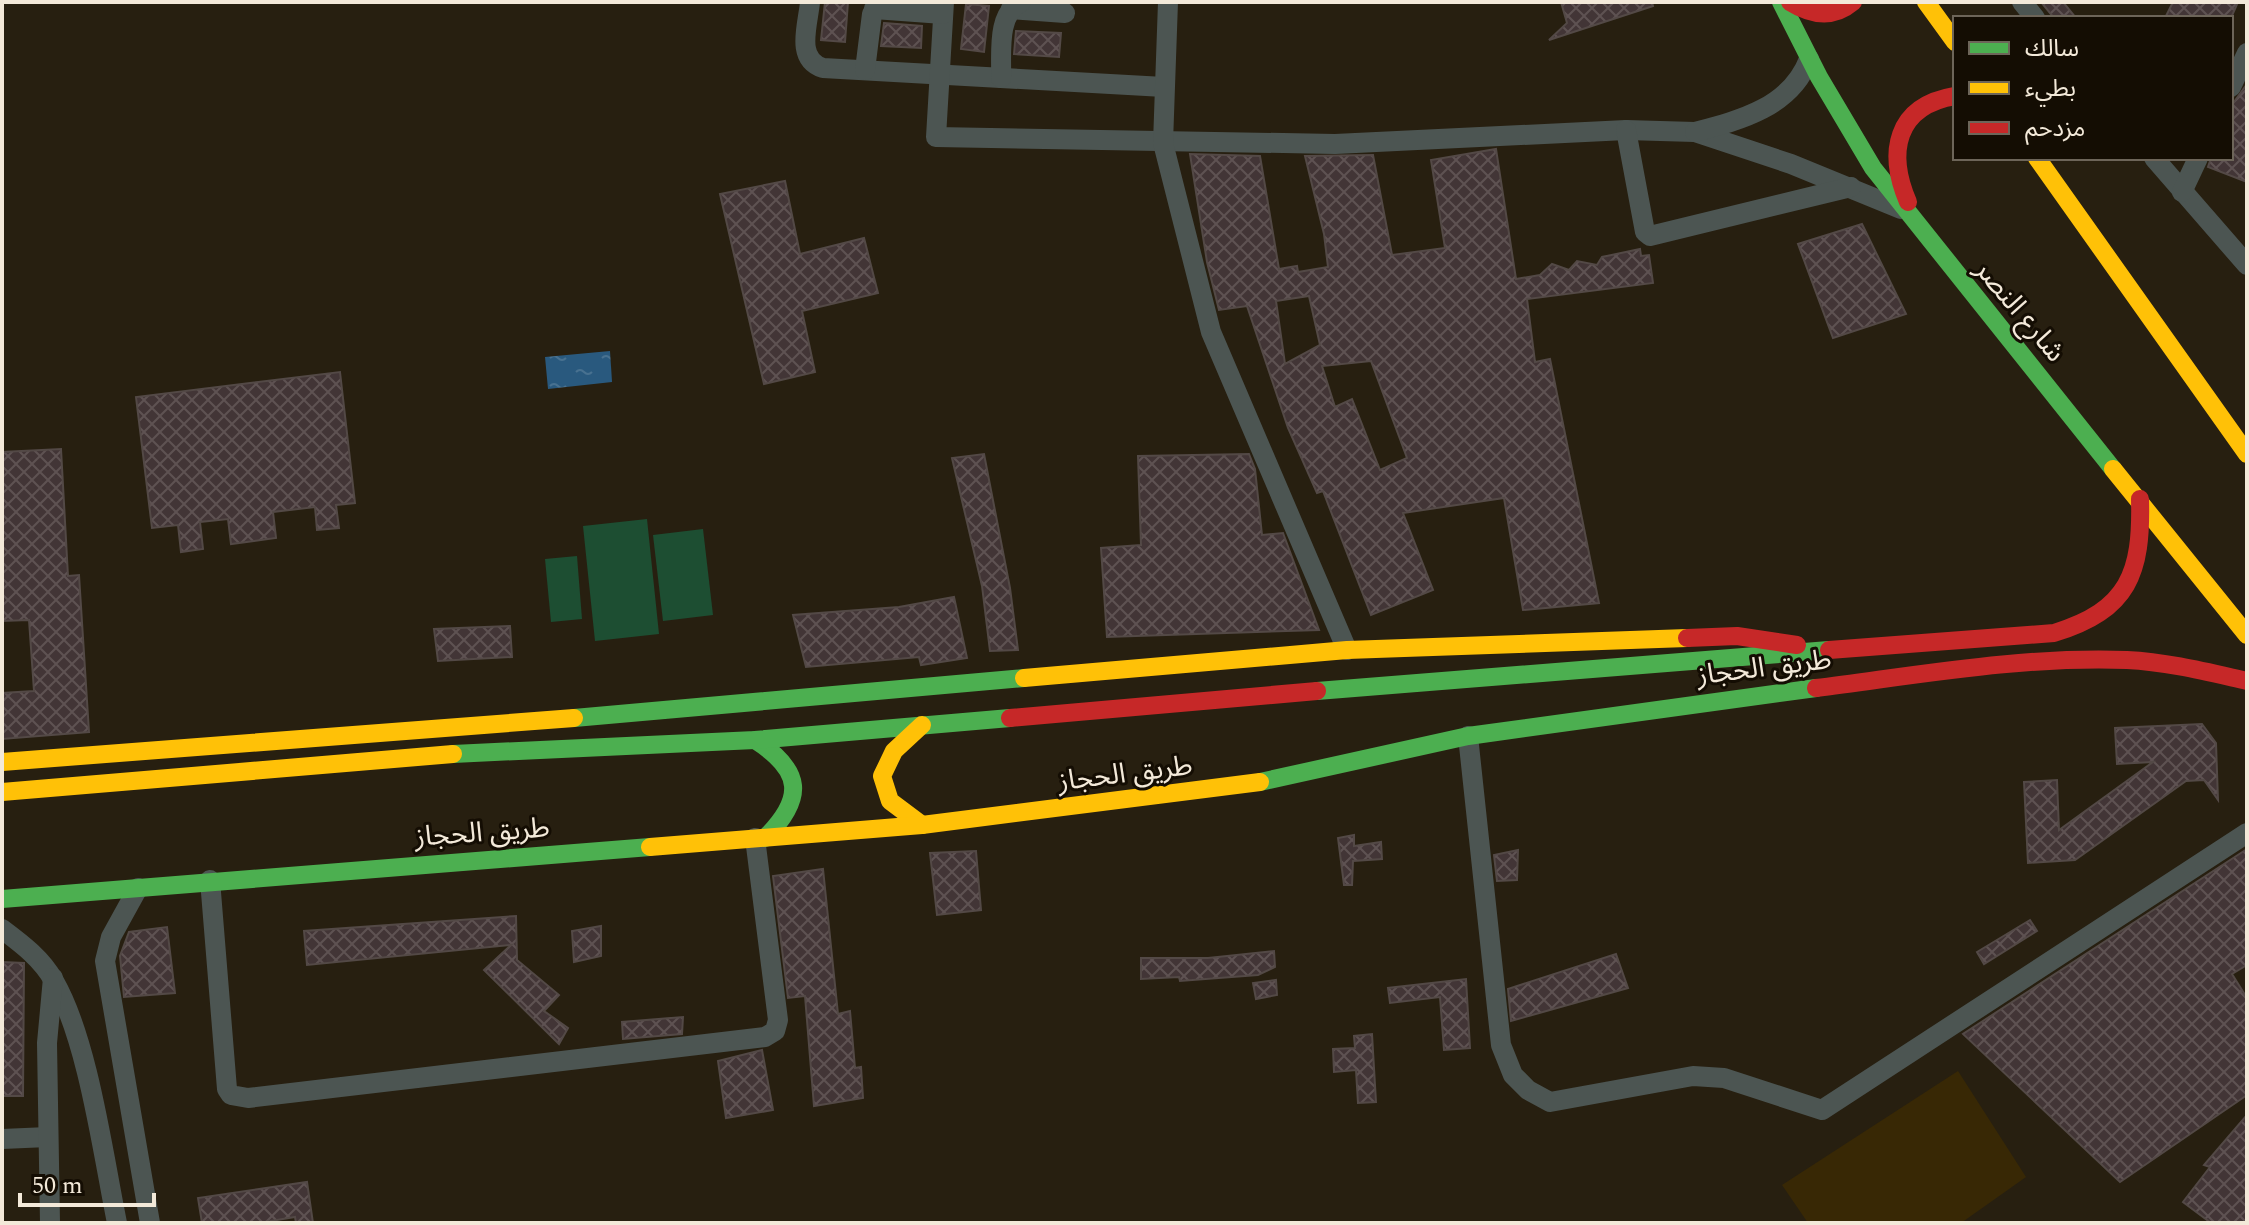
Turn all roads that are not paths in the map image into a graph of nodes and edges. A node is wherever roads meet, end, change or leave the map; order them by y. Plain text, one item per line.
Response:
1 (810, 2) edge
2 (1168, 2) edge
3 (1781, 2) edge
4 (1790, 2) edge
5 (1853, 2) edge
6 (1926, 2) edge
7 (878, 6) edge
8 (1016, 6) edge
9 (944, 8) edge
10 (1065, 13) dead end
11 (1953, 39) edge
12 (2247, 53) edge
13 (1809, 59) junction
14 (865, 70) junction
15 (940, 75) junction
16 (1001, 78) junction
17 (2233, 83) edge
18 (1164, 87) junction
19 (1953, 96) edge
20 (1626, 130) junction
21 (1695, 132) junction
22 (1163, 143) junction
23 (2038, 160) edge
24 (2156, 160) edge
25 (2197, 160) edge
26 (1851, 187) junction
27 (2182, 192) junction
28 (1913, 219) junction
29 (2247, 265) edge
30 (2247, 454) edge
31 (2140, 499) junction
32 (2247, 635) edge
33 (1347, 650) junction
34 (1821, 652) junction
35 (2247, 681) edge
36 (922, 725) junction
37 (1468, 736) junction
38 (755, 740) junction
39 (2, 762) edge
40 (2, 792) edge
41 (922, 825) junction
42 (2247, 833) edge
43 (760, 838) junction
44 (210, 880) junction
45 (138, 888) junction
46 (2, 899) edge
47 (2, 929) edge
48 (53, 978) junction
49 (48, 1137) junction
50 (2, 1139) edge
51 (50, 1223) edge
52 (117, 1223) edge
53 (150, 1223) edge

1 - 14 street
2 - 18 street
3 - 13 main road, شارع النصر
4 - 5 main road
6 - 11 main road
7 - 9 street
7 - 14 street
8 - 10 street
8 - 16 street
9 - 15 street
12 - 17 street
13 - 21 street
13 - 28 main road, شارع النصر
14 - 15 street
15 - 16 street
15 - 22 street
16 - 18 street
18 - 22 street
19 - 28 main road
20 - 21 street
20 - 22 street
20 - 26 street
21 - 26 street
22 - 33 street
23 - 30 main road
24 - 27 street
25 - 27 street
26 - 28 street
27 - 29 street
28 - 31 main road, شارع النصر
31 - 32 main road, شارع النصر
31 - 34 main road
33 - 34 main road
33 - 39 main road
34 - 36 main road
35 - 37 main road, طريق الحجاز
36 - 38 main road
36 - 41 main road
37 - 41 main road, طريق الحجاز
37 - 42 street
38 - 40 main road
38 - 43 main road
41 - 43 main road, طريق الحجاز
43 - 44 main road, طريق الحجاز
43 - 44 street
44 - 45 main road, طريق الحجاز
45 - 46 main road, طريق الحجاز
45 - 53 street
47 - 48 street
48 - 49 street
48 - 52 street
49 - 50 street
49 - 51 street

